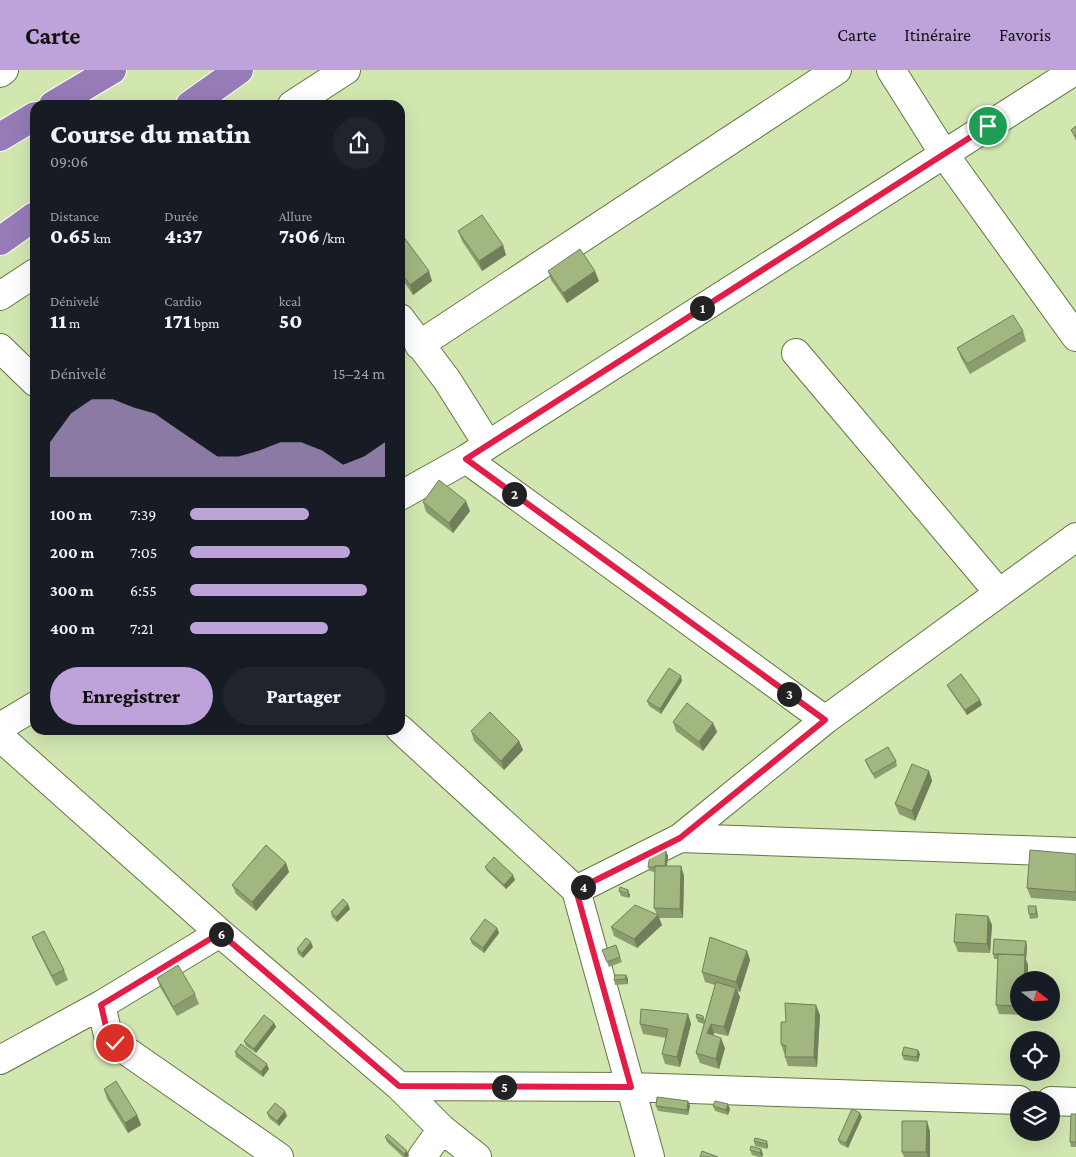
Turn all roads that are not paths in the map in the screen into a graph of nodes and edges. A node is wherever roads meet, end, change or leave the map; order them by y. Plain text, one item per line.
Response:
1 (4, 70) edge
2 (112, 70) edge
3 (239, 70) edge
4 (346, 70) edge
5 (837, 70) edge
6 (891, 70) edge
7 (1076, 70) edge
8 (0, 73) edge
9 (61, 100) edge
10 (197, 100) edge
11 (300, 100) edge
12 (30, 119) edge
13 (0, 137) edge
14 (944, 154) junction
15 (30, 219) edge
16 (0, 240) edge
17 (30, 276) edge
18 (0, 296) edge
19 (405, 325) edge
20 (1076, 337) edge
21 (419, 344) junction
22 (0, 348) edge
23 (796, 353) dead end
24 (30, 377) edge
25 (477, 452) junction
26 (405, 493) edge
27 (1076, 537) edge
28 (999, 593) junction
29 (30, 709) edge
30 (825, 720) junction
31 (0, 727) edge
32 (405, 734) edge
33 (0, 738) edge
34 (680, 838) junction
35 (1076, 852) edge
36 (576, 890) junction
37 (220, 933) junction
38 (101, 1005) junction
39 (0, 1060) edge
40 (399, 1086) junction
41 (631, 1087) junction
42 (1010, 1100) edge
43 (1060, 1102) edge
44 (1076, 1102) edge
45 (442, 1129) junction
46 (279, 1157) edge
47 (422, 1157) edge
48 (476, 1157) edge
49 (650, 1157) edge

1 - 8 street
2 - 9 highway
3 - 10 highway
4 - 11 street
5 - 21 street
6 - 14 street
7 - 14 street
12 - 13 highway
14 - 20 street
14 - 25 street
15 - 16 highway
17 - 18 street
19 - 21 street
21 - 25 street
22 - 24 street
23 - 28 street
25 - 26 street
25 - 30 street
27 - 28 street
28 - 30 street
29 - 31 street
30 - 34 street
32 - 36 street
33 - 37 street
34 - 35 street
34 - 36 street
36 - 41 street
37 - 38 street
37 - 40 street
38 - 39 street
38 - 46 street
40 - 41 street
40 - 45 street
41 - 42 street
41 - 49 street
43 - 44 street
45 - 47 street
45 - 48 street

